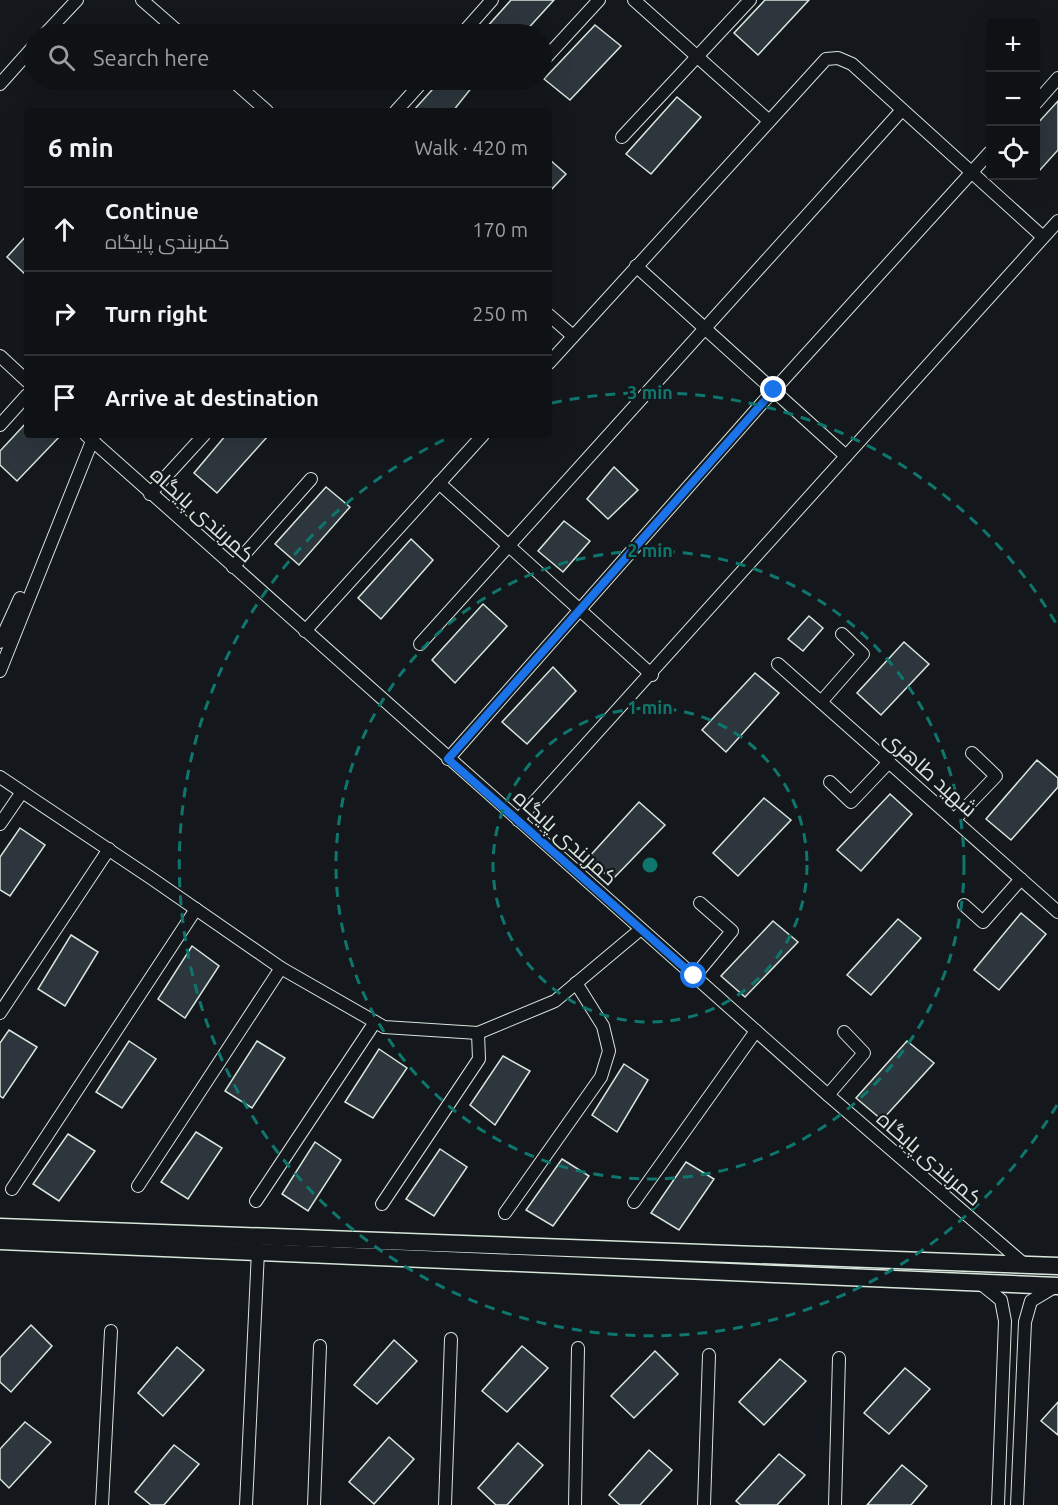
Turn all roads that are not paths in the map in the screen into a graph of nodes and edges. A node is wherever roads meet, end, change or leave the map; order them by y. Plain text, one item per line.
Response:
1 (77, 0) edge
2 (142, 0) edge
3 (492, 0) edge
4 (599, 0) edge
5 (634, 0) edge
6 (750, 0) edge
7 (54, 24) edge
8 (170, 24) edge
9 (471, 24) edge
10 (552, 51) edge
11 (697, 56) junction
12 (24, 57) edge
13 (1058, 78) edge
14 (0, 84) edge
15 (243, 90) edge
16 (415, 90) edge
17 (1040, 98) edge
18 (264, 108) edge
19 (399, 108) edge
20 (903, 110) junction
21 (768, 120) junction
22 (622, 137) dead end
23 (986, 156) edge
24 (971, 173) junction
25 (1058, 221) edge
26 (1043, 237) junction
27 (636, 266) junction
28 (552, 318) edge
29 (705, 329) junction
30 (573, 336) junction
31 (0, 356) edge
32 (552, 360) edge
33 (24, 378) edge
34 (774, 390) junction
35 (24, 398) edge
36 (0, 425) edge
37 (88, 438) edge
38 (88, 438) edge
39 (91, 438) edge
40 (201, 438) edge
41 (480, 438) edge
42 (846, 456) junction
43 (311, 479) dead end
44 (440, 483) junction
45 (150, 494) junction
46 (510, 546) junction
47 (233, 567) junction
48 (580, 609) junction
49 (305, 631) junction
50 (842, 634) dead end
51 (0, 642) edge
52 (420, 644) dead end
53 (778, 664) dead end
54 (0, 671) edge
55 (652, 675) junction
56 (821, 702) junction
57 (972, 753) dead end
58 (448, 759) junction
59 (889, 762) junction
60 (0, 777) edge
61 (830, 782) dead end
62 (22, 792) junction
63 (954, 819) junction
64 (518, 820) junction
65 (0, 824) edge
66 (109, 849) junction
67 (1021, 879) junction
68 (700, 903) dead end
69 (964, 905) dead end
70 (196, 909) junction
71 (1058, 912) edge
72 (641, 929) junction
73 (281, 968) junction
74 (694, 976) junction
75 (576, 983) junction
76 (0, 1013) edge
77 (375, 1022) junction
78 (756, 1031) junction
79 (844, 1032) dead end
80 (478, 1033) junction
81 (828, 1095) junction
82 (138, 1186) dead end
83 (12, 1189) dead end
84 (256, 1201) dead end
85 (634, 1202) dead end
86 (382, 1204) dead end
87 (505, 1213) dead end
88 (0, 1227) edge
89 (0, 1241) edge
90 (258, 1251) junction
91 (803, 1256) junction
92 (1024, 1264) junction
93 (1058, 1266) edge
94 (802, 1274) junction
95 (980, 1283) junction
96 (1057, 1286) edge
97 (111, 1331) dead end
98 (451, 1339) dead end
99 (320, 1346) dead end
100 (578, 1348) dead end
101 (709, 1355) dead end
102 (838, 1358) dead end
103 (102, 1505) edge
104 (246, 1505) edge
105 (314, 1505) edge
106 (445, 1505) edge
107 (575, 1505) edge
108 (704, 1505) edge
109 (835, 1505) edge
110 (998, 1505) edge
111 (1017, 1505) edge

1 - 7 street
2 - 8 street
3 - 9 street
4 - 10 street
5 - 11 street
6 - 11 street
11 - 21 street
11 - 22 street
12 - 14 street
13 - 17 street
15 - 18 street
16 - 19 street
20 - 21 street
20 - 24 street
20 - 29 street
21 - 27 street
23 - 24 street
24 - 26 street
24 - 34 street
25 - 26 street
26 - 42 street
27 - 29 street
27 - 30 street
28 - 30 street
29 - 34 street
29 - 46 street
30 - 32 street
31 - 33 street
34 - 42 street
34 - 48 street
35 - 36 street
37 - 51 street
38 - 54 street
39 - 45 street, کمربندی پایگاه
40 - 45 street
41 - 44 street
42 - 55 street
43 - 47 street
44 - 46 street
44 - 49 street
45 - 47 street, کمربندی پایگاه
46 - 48 street
46 - 52 street
47 - 49 street, کمربندی پایگاه
48 - 55 street
48 - 58 street
49 - 58 street, کمربندی پایگاه
50 - 56 street
53 - 56 street, شهید طاهری
55 - 64 street
56 - 59 street, شهید طاهری
57 - 63 street
58 - 64 street, کمربندی پایگاه
59 - 61 street
59 - 63 street, شهید طاهری
60 - 62 street
62 - 65 street
62 - 66 street
63 - 67 street, شهید طاهری
64 - 72 street, کمربندی پایگاه
66 - 70 street
66 - 76 street
67 - 69 street
67 - 71 street, شهید طاهری
68 - 74 street
70 - 73 street
70 - 83 street
72 - 74 street, کمربندی پایگاه
72 - 75 street
73 - 77 street
73 - 82 street
74 - 78 street, کمربندی پایگاه
75 - 80 street
75 - 87 street
77 - 80 street
77 - 84 street
78 - 81 street, کمربندی پایگاه
78 - 85 street
79 - 81 street
80 - 86 street
81 - 92 street, کمربندی پایگاه
88 - 91 street
89 - 90 street
90 - 94 street
90 - 104 street
91 - 92 street
91 - 94 street
92 - 93 street
94 - 95 street
95 - 96 street
95 - 110 street
96 - 111 street
97 - 103 street
98 - 106 street
99 - 105 street
100 - 107 street
101 - 108 street
102 - 109 street

